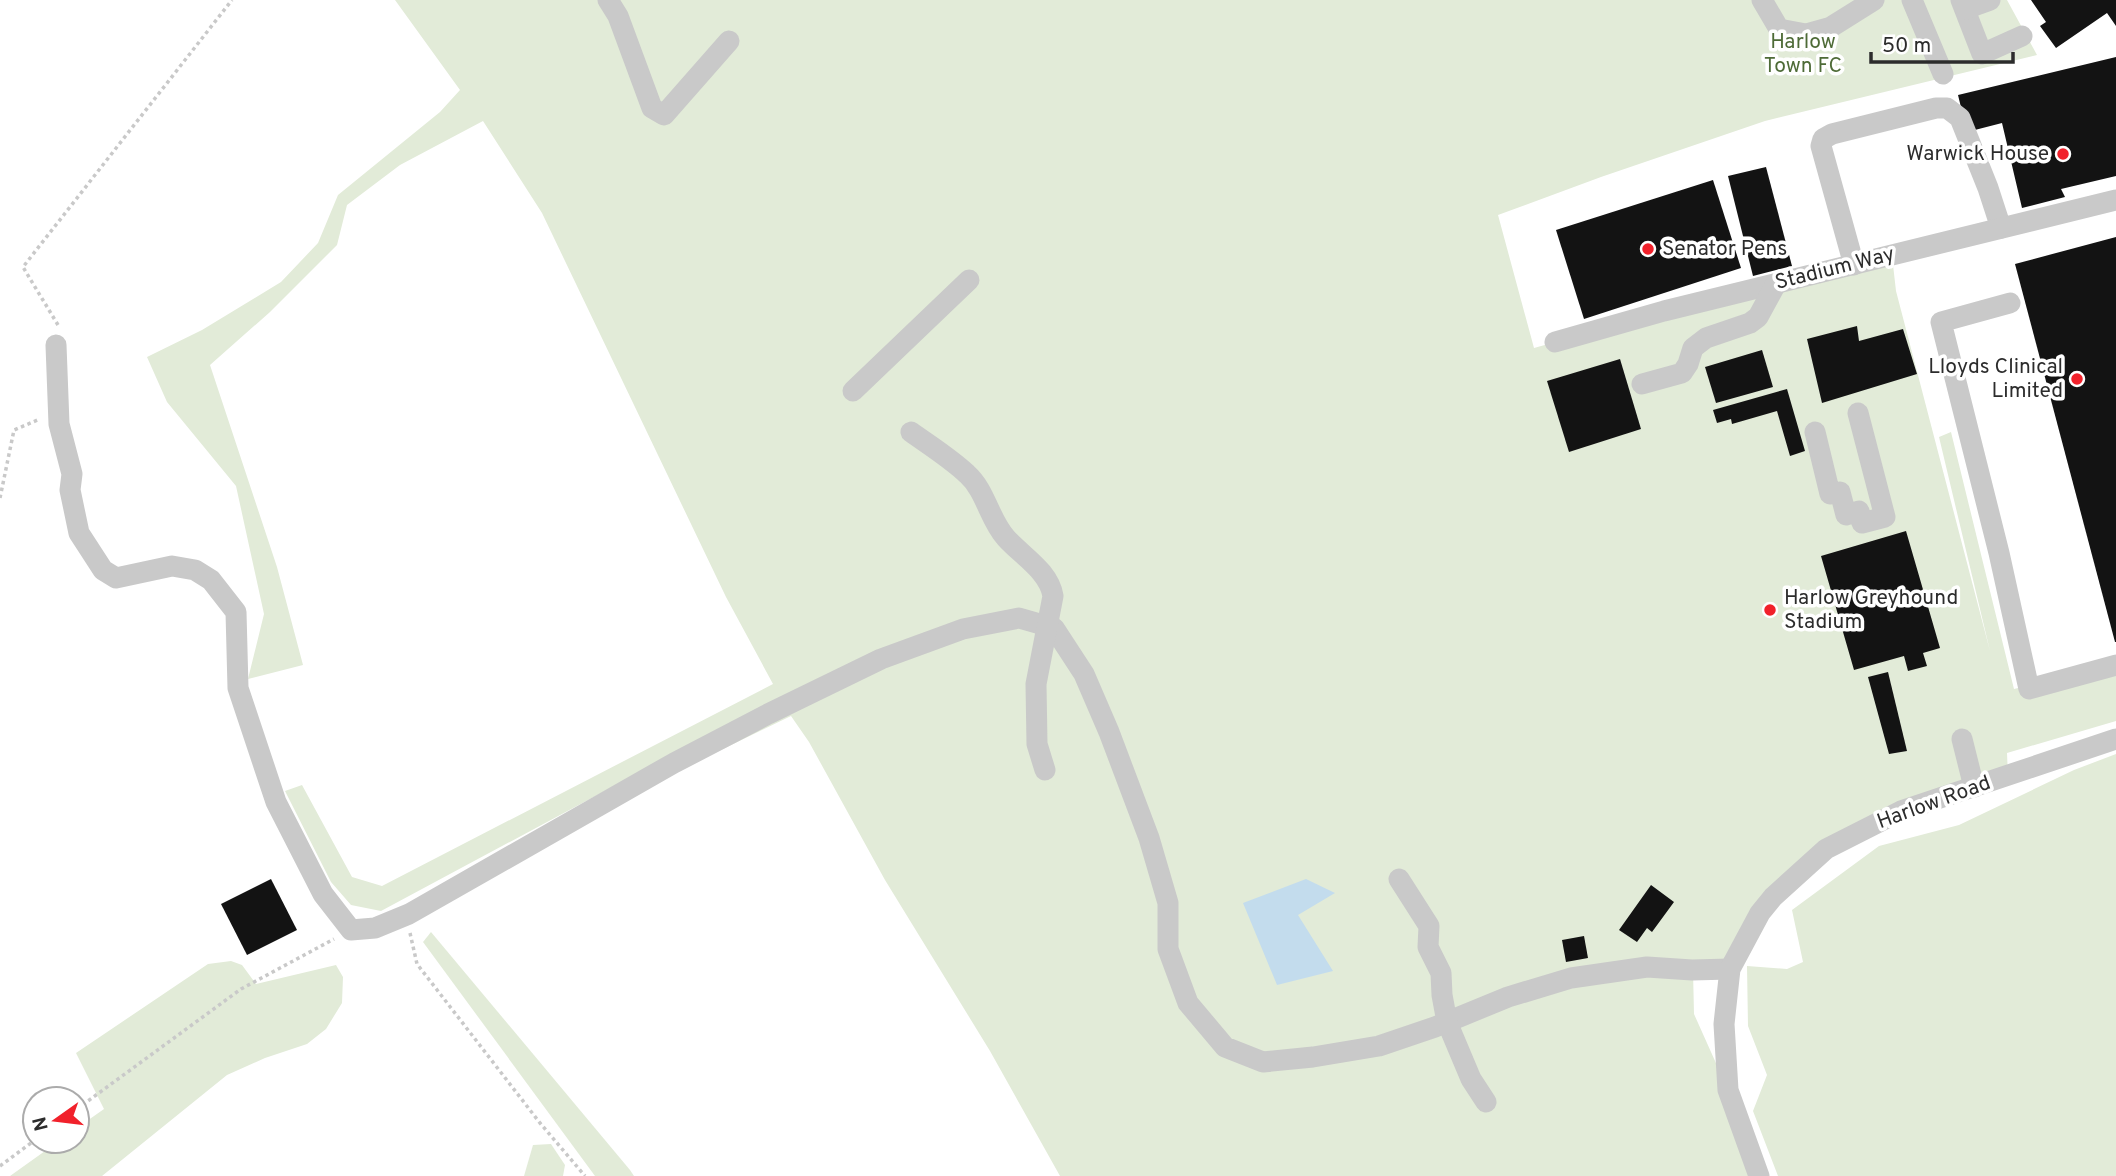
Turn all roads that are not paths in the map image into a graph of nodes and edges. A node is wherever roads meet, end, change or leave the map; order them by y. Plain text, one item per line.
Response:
1 (608, 0) edge
2 (1762, 0) edge
3 (1874, 0) edge
4 (1912, 0) edge
5 (1990, 0) edge
6 (1963, 5) edge
7 (2022, 36) dead end
8 (729, 41) dead end
9 (1943, 74) dead end
10 (2116, 200) edge
11 (2001, 228) junction
12 (1854, 265) junction
13 (969, 280) dead end
14 (1776, 284) junction
15 (2010, 303) dead end
16 (1555, 342) dead end
17 (56, 345) road end
18 (1642, 384) dead end
19 (852, 391) dead end
20 (1858, 414) dead end
21 (911, 432) dead end
22 (1815, 432) dead end
23 (1046, 626) junction
24 (2116, 665) edge
25 (1962, 739) dead end
26 (2116, 739) edge
27 (1045, 770) dead end
28 (1974, 787) junction
29 (1399, 879) dead end
30 (1730, 969) junction
31 (1447, 1022) junction
32 (1486, 1102) dead end
33 (1759, 1176) edge

1 - 8 street
2 - 3 street
4 - 9 street
5 - 6 street
6 - 7 street
10 - 11 street, Stadium Way
11 - 12 street, Stadium Way
11 - 12 street
12 - 14 street, Stadium Way
13 - 19 street
14 - 16 street, Stadium Way
14 - 18 street
15 - 24 street
17 - 23 street
20 - 22 street
21 - 23 street
23 - 27 street
23 - 31 street
25 - 28 street
26 - 28 street, Harlow Road
28 - 30 street, Harlow Road
29 - 31 street
30 - 31 street
30 - 33 street, Harlow Road
31 - 32 street

